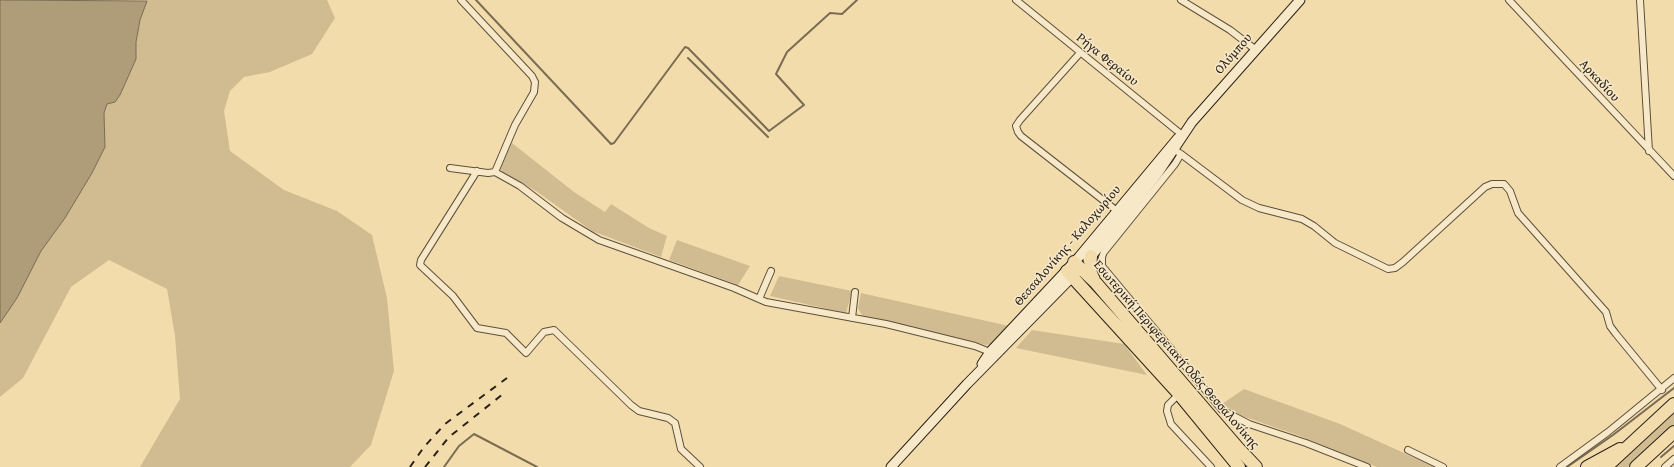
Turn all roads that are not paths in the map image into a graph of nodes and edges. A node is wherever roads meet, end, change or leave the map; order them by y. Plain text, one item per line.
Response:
1 (461, 0) edge
2 (1181, 0) edge
3 (1300, 0) edge
4 (1509, 0) edge
5 (1640, 0) edge
6 (1019, 1) edge
7 (1256, 50) junction
8 (1080, 53) junction
9 (1189, 127) junction
10 (1181, 134) junction
11 (1175, 150) junction
12 (1649, 151) junction
13 (450, 168) dead end
14 (477, 172) junction
15 (495, 172) junction
16 (1674, 176) edge
17 (1117, 211) junction
18 (1091, 256) junction
19 (1074, 270) junction
20 (771, 271) dead end
21 (1107, 272) junction
22 (1096, 283) junction
23 (855, 292) dead end
24 (759, 299) junction
25 (852, 318) junction
26 (992, 350) junction
27 (1674, 378) edge
28 (967, 384) junction
29 (1662, 390) junction
30 (1179, 394) junction
31 (1674, 404) edge
32 (1674, 432) edge
33 (1674, 437) edge
34 (1633, 442) junction
35 (1408, 450) dead end
36 (1674, 459) edge
37 (700, 467) edge
38 (891, 467) edge
39 (1211, 467) edge
40 (1239, 467) edge
41 (1256, 467) edge
42 (1366, 467) edge
43 (1443, 467) edge
44 (1560, 467) edge
45 (1587, 467) edge
46 (1606, 467) edge
47 (1636, 467) edge
48 (1648, 467) edge
49 (1665, 467) edge

1 - 15 street
2 - 7 street
3 - 7 main road, Ολύμπου
4 - 12 street, Αρκαδίου
5 - 12 street
6 - 8 street, Ρήγα Φεραίου
7 - 9 main road, Ολύμπου
8 - 10 street, Ρήγα Φεραίου
8 - 17 street
9 - 10 main road, Θεσσαλονίκης - Καλοχωρίου
9 - 11 main road
10 - 11 main road, Θεσσαλονίκης - Καλοχωρίου
11 - 17 main road, Θεσσαλονίκης - Καλοχωρίου
11 - 18 main road, Θεσσαλονίκης - Καλοχωρίου
11 - 21 street
11 - 29 street
12 - 16 street, Αρκαδίου
13 - 14 street
14 - 15 street
14 - 37 street
15 - 24 street
17 - 19 main road, Θεσσαλονίκης - Καλοχωρίου
18 - 19 main road, Θεσσαλονίκης - Καλοχωρίου
18 - 22 highway
19 - 22 highway, Εσωτερική Περιφερειακή Οδός Θεσσαλονίκης
19 - 26 main road, Θεσσαλονίκης - Καλοχωρίου
19 - 28 main road, Θεσσαλονίκης - Καλοχωρίου
19 - 30 highway, Εσωτερική Περιφερειακή Οδός Θεσσαλονίκης
20 - 24 street
21 - 22 street
21 - 42 street
22 - 41 highway, Εσωτερική Περιφερειακή Οδός Θεσσαλονίκης
23 - 25 street
24 - 25 street
25 - 26 street
26 - 28 main road, Θεσσαλονίκης - Καλοχωρίου
27 - 29 street
28 - 38 main road, Θεσσαλονίκης - Καλοχωρίου
29 - 44 street
30 - 39 street
30 - 40 highway, Εσωτερική Περιφερειακή Οδός Θεσσαλονίκης
31 - 34 highway
32 - 47 highway
33 - 48 highway
34 - 45 highway
34 - 46 highway
35 - 43 street
36 - 49 street

